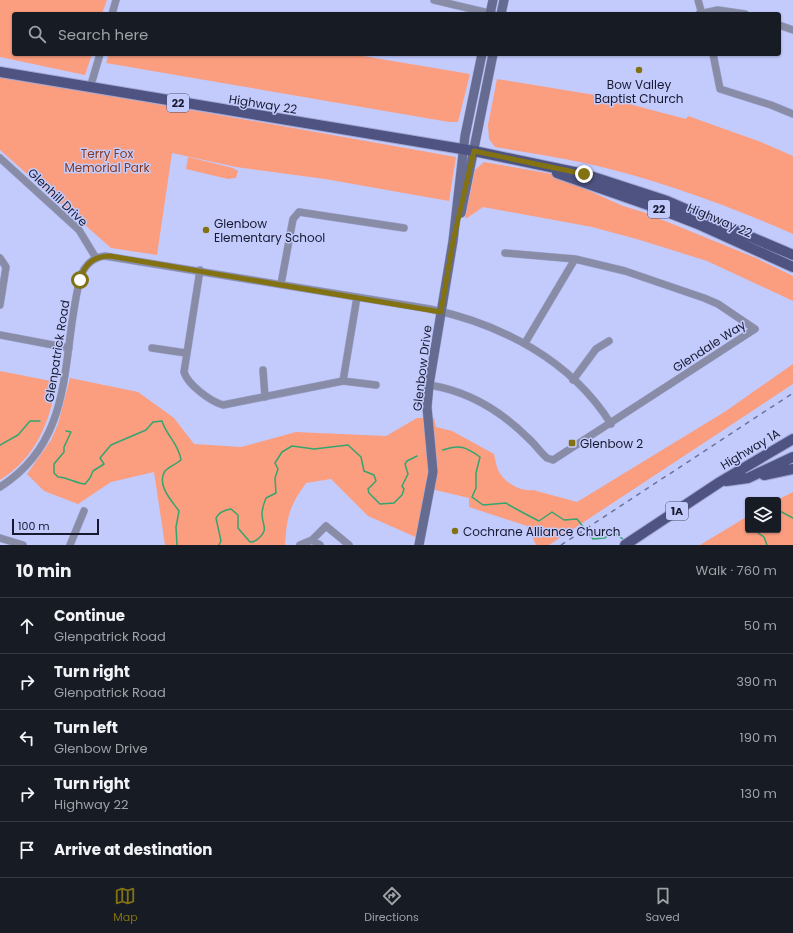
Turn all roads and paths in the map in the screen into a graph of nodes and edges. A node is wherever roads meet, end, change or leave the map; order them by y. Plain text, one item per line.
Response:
1 (116, 0) edge
2 (434, 0) edge
3 (493, 0) edge
4 (504, 0) edge
5 (698, 0) edge
6 (113, 12) edge
7 (483, 12) edge
8 (491, 12) edge
9 (501, 12) edge
10 (701, 12) edge
11 (710, 12) edge
12 (732, 12) edge
13 (781, 26) edge
14 (793, 30) edge
15 (99, 56) edge
16 (482, 56) edge
17 (493, 56) edge
18 (713, 56) edge
19 (0, 72) edge
20 (90, 88) junction
21 (793, 114) edge
22 (464, 149) junction
23 (474, 151) junction
24 (0, 158) edge
25 (522, 161) junction
26 (404, 228) dead end
27 (453, 241) junction
28 (504, 253) dead end
29 (793, 255) edge
30 (0, 258) edge
31 (96, 258) junction
32 (575, 259) junction
33 (793, 267) edge
34 (200, 270) junction
35 (281, 284) junction
36 (357, 297) junction
37 (0, 305) edge
38 (441, 312) junction
39 (0, 335) edge
40 (609, 341) dead end
41 (525, 343) junction
42 (69, 348) junction
43 (152, 348) dead end
44 (186, 353) junction
45 (263, 370) dead end
46 (574, 380) junction
47 (343, 381) junction
48 (376, 385) dead end
49 (429, 385) junction
50 (265, 397) junction
51 (610, 424) junction
52 (793, 439) edge
53 (793, 457) edge
54 (793, 469) edge
55 (748, 478) junction
56 (720, 482) junction
57 (0, 488) edge
58 (84, 511) dead end
59 (0, 538) edge
60 (312, 540) junction
61 (23, 545) edge
62 (70, 545) edge
63 (300, 545) edge
64 (320, 545) edge
65 (349, 545) edge
66 (419, 545) edge
67 (625, 545) edge

1 - 6 street
2 - 7 street
3 - 8 street
4 - 9 street
5 - 10 street
11 - 12 street
13 - 14 street
15 - 20 street
16 - 22 street, Glenbow Drive
17 - 23 street, Glenbow Drive
18 - 21 street
19 - 20 main road, Highway 22 / 22
20 - 22 main road, Highway 22 / 22
22 - 23 main road, Highway 22 / 22
22 - 27 street, Glenbow Drive
23 - 25 main road, Highway 22 / 22
23 - 27 street, Glenbow Drive
24 - 31 street, Glenhill Drive
25 - 29 main road, Highway 22 / 22
25 - 33 main road, Highway 22 / 22
26 - 35 street
27 - 38 street, Glenbow Drive
28 - 32 street
30 - 37 street
31 - 34 street
31 - 42 street, Glenpatrick Road
32 - 41 street
32 - 51 street, Glendale Way
34 - 35 street
34 - 44 street
35 - 36 street
36 - 38 street
36 - 47 street
38 - 41 street
38 - 49 street, Glenbow Drive
39 - 42 street
40 - 46 street
41 - 46 street
42 - 57 street, Glenpatrick Road
43 - 44 street
44 - 50 street
45 - 50 street
46 - 51 street
47 - 48 street
47 - 50 street
49 - 51 street, Glendale Way
49 - 66 street, Glenbow Drive
52 - 56 main road, Highway 1A / 1A
53 - 55 main road, Highway 1A / 1A
54 - 55 main road
55 - 56 main road, Highway 1A / 1A
56 - 67 main road, Highway 1A / 1A
58 - 62 street
59 - 61 street
60 - 63 street
60 - 64 street
60 - 65 street

